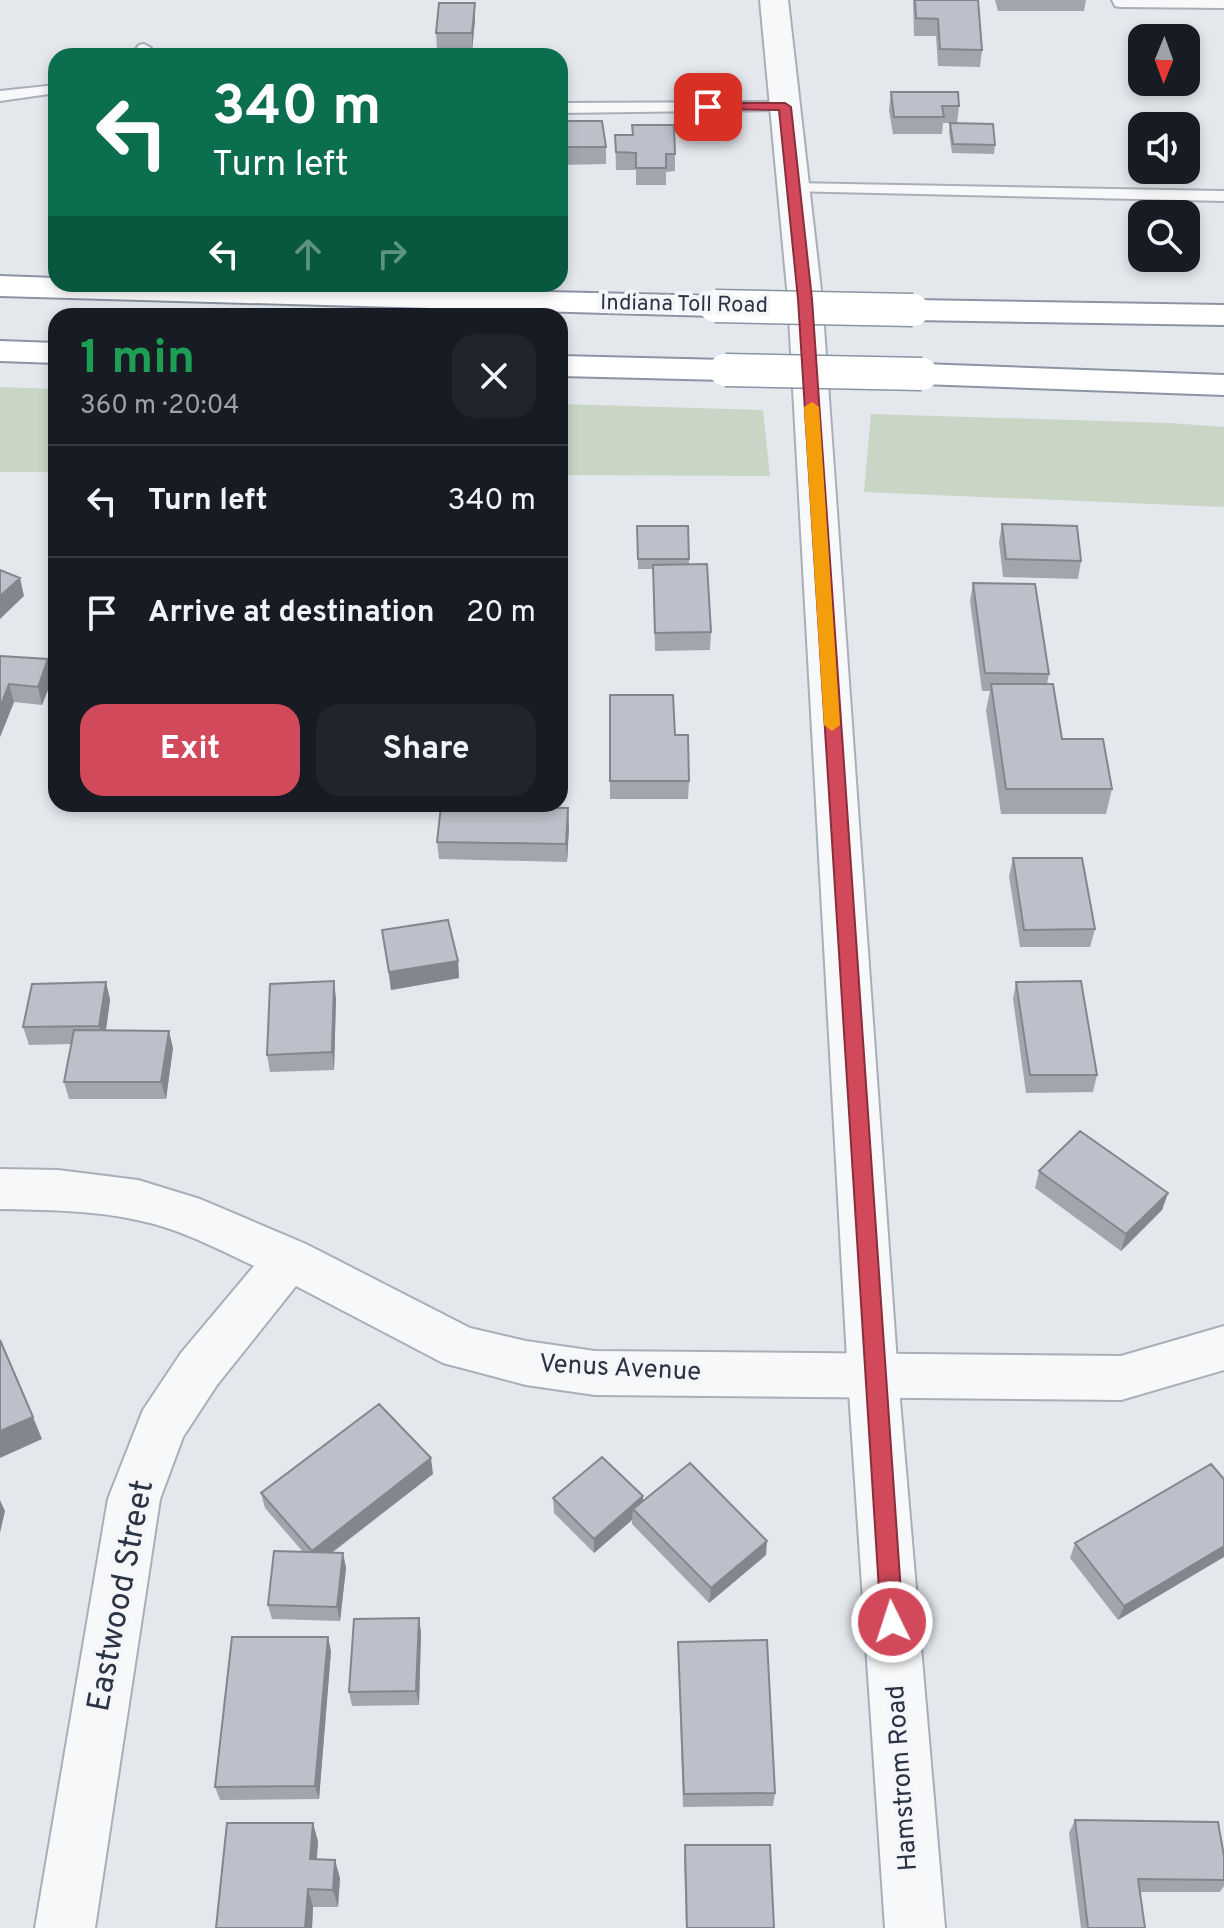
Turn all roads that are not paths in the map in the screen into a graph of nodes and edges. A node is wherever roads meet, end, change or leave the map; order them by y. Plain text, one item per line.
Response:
1 (774, 0) edge
2 (1119, 0) edge
3 (1224, 4) edge
4 (48, 90) edge
5 (0, 96) edge
6 (785, 107) junction
7 (568, 108) edge
8 (793, 188) junction
9 (1224, 196) edge
10 (0, 286) edge
11 (48, 288) edge
12 (155, 292) edge
13 (1224, 315) edge
14 (0, 351) edge
15 (48, 353) edge
16 (568, 366) edge
17 (1224, 385) edge
18 (0, 1189) edge
19 (289, 1259) junction
20 (1224, 1348) edge
21 (873, 1377) junction
22 (65, 1928) edge
23 (915, 1928) edge

1 - 6 street, Hamstrom Road
2 - 3 lane
4 - 5 lane
6 - 7 lane
6 - 8 street, Hamstrom Road
8 - 9 lane
8 - 21 street, Hamstrom Road
10 - 11 highway, Indiana Toll Road, bridge
12 - 13 highway, Indiana Toll Road, bridge
14 - 15 highway
16 - 17 highway, bridge
18 - 19 street, Venus Avenue
19 - 21 street, Venus Avenue
19 - 22 street, Eastwood Street
20 - 21 street, Venus Avenue
21 - 23 street, Hamstrom Road

